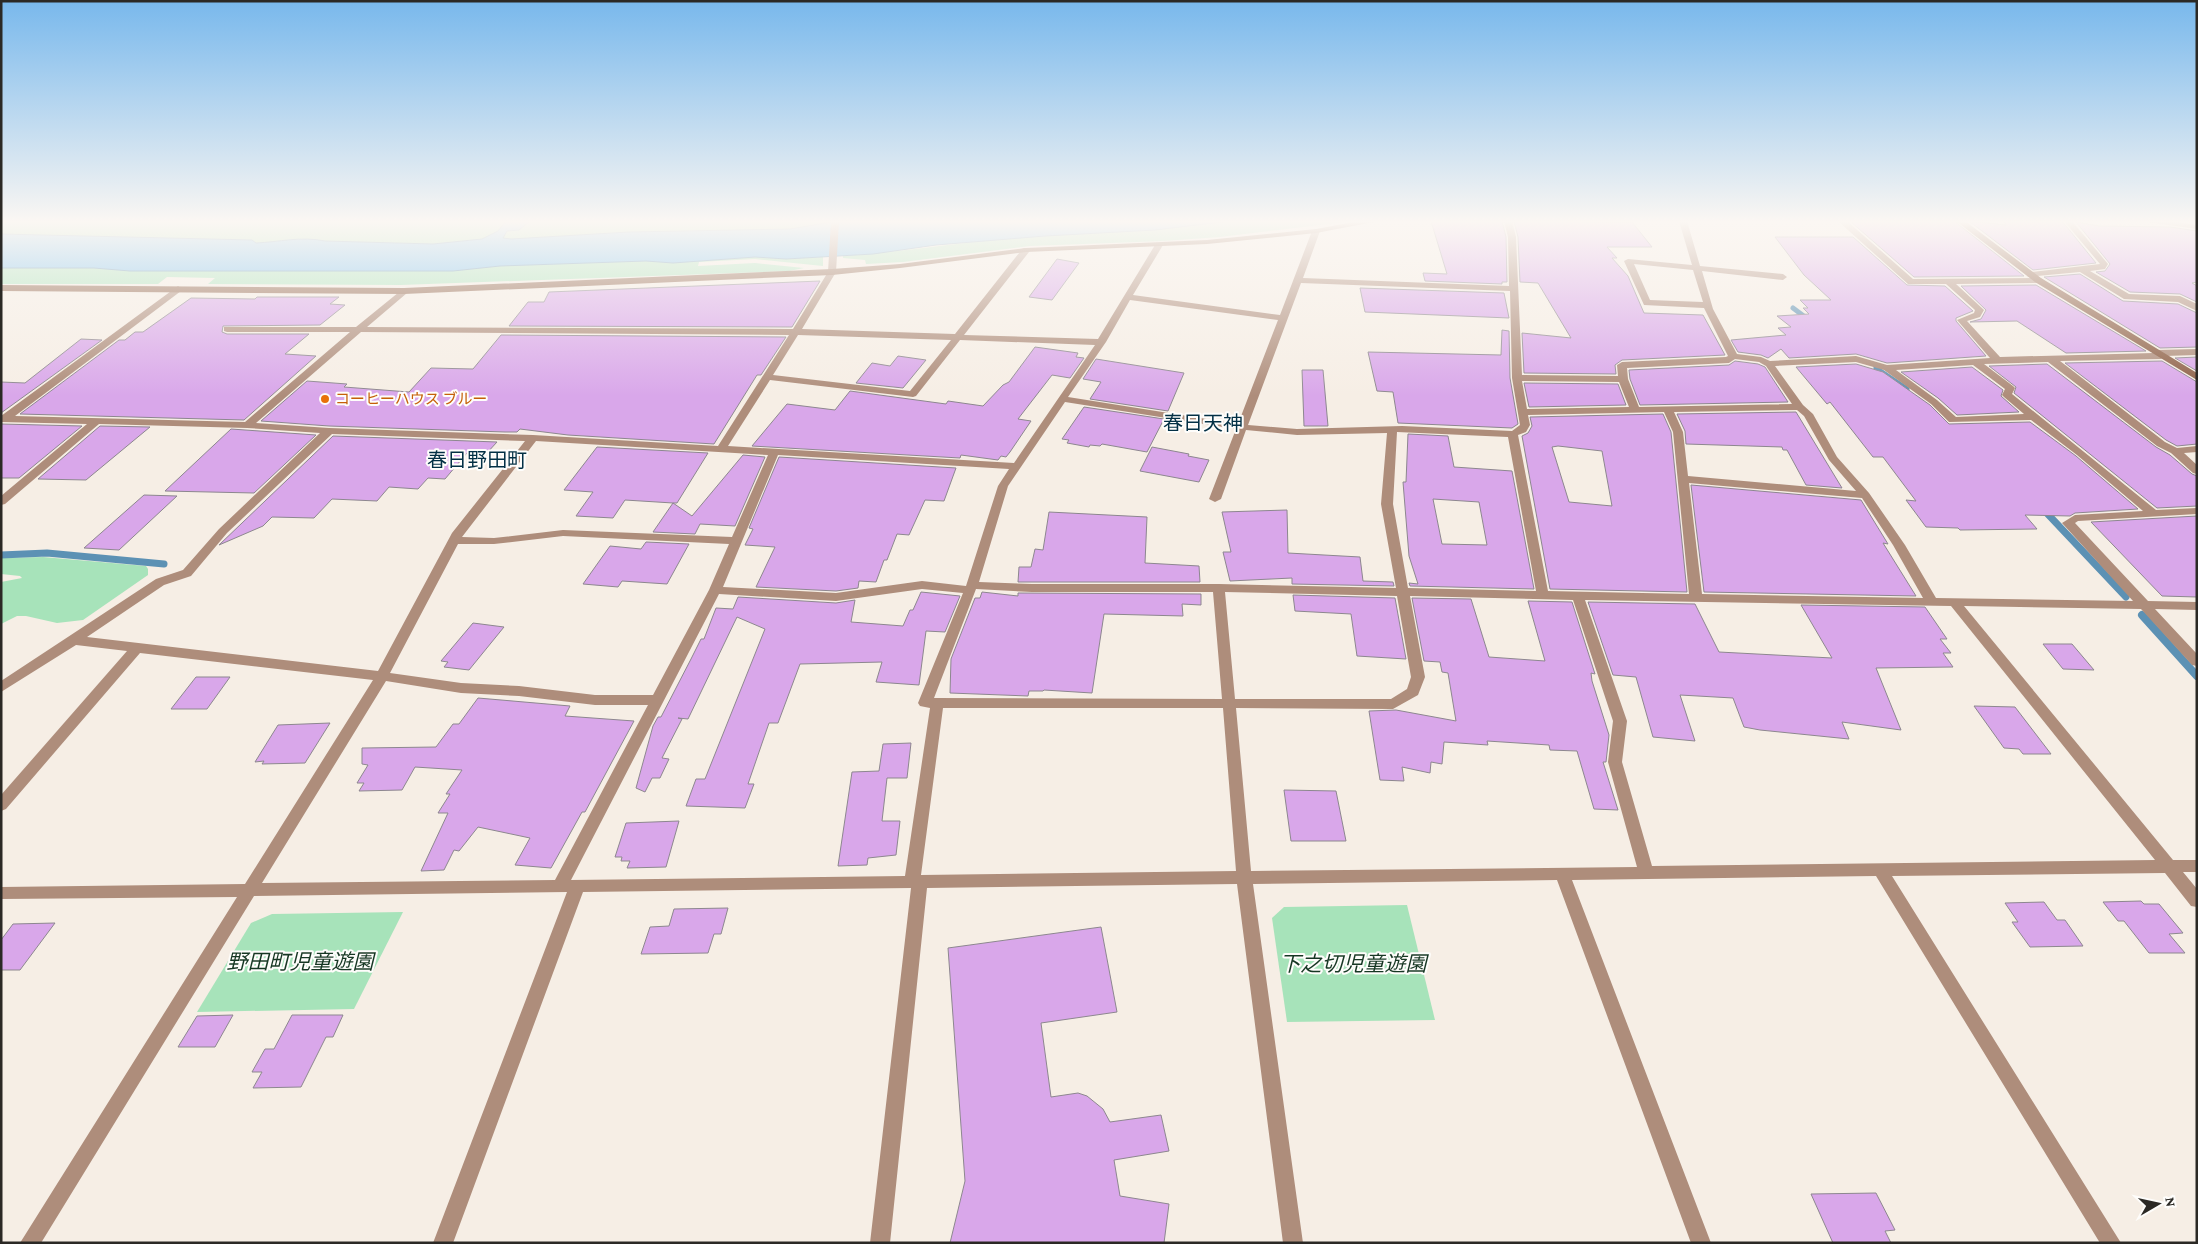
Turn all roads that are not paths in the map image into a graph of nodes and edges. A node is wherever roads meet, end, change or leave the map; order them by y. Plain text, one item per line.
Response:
1 (637, 279) edge
2 (827, 279) edge
3 (1003, 279) edge
4 (1139, 279) edge
5 (1513, 279) edge
6 (1636, 279) edge
7 (1699, 279) edge
8 (1909, 279) edge
9 (1999, 279) edge
10 (2037, 279) edge
11 (2098, 279) edge
12 (1297, 280) joint
13 (1949, 282) junction
14 (1, 288) edge
15 (178, 289) junction
16 (1513, 289) junction
17 (404, 291) junction
18 (1128, 297) junction
19 (1707, 305) junction
20 (2197, 308) edge
21 (1283, 318) junction
22 (227, 329) dead end
23 (359, 329) junction
24 (798, 332) junction
25 (958, 337) junction
26 (1101, 342) junction
27 (2197, 352) edge
28 (2159, 354) junction
29 (1733, 356) junction
30 (1997, 360) junction
31 (2052, 360) junction
32 (1976, 362) junction
33 (1769, 364) junction
34 (1888, 368) junction
35 (768, 377) junction
36 (2197, 377) edge
37 (1517, 378) junction
38 (1623, 379) junction
39 (1062, 399) junction
40 (1799, 407) junction
41 (1635, 410) junction
42 (1668, 410) junction
43 (1524, 412) junction
44 (2033, 417) junction
45 (3, 419) edge
46 (96, 422) junction
47 (247, 425) junction
48 (1241, 428) junction
49 (1392, 430) junction
50 (329, 431) junction
51 (1513, 434) junction
52 (533, 438) junction
53 (2197, 449) edge
54 (720, 450) junction
55 (2175, 451) junction
56 (774, 453) junction
57 (1016, 466) junction
58 (2197, 471) edge
59 (1683, 479) junction
60 (1865, 495) junction
61 (1215, 498) dead end
62 (1, 502) edge
63 (2197, 511) edge
64 (2154, 513) junction
65 (454, 540) junction
66 (736, 541) junction
67 (971, 588) junction
68 (1219, 588) junction
69 (715, 590) junction
70 (1403, 592) junction
71 (1543, 595) junction
72 (1578, 596) junction
73 (1696, 598) junction
74 (1932, 602) junction
75 (1954, 602) junction
76 (2146, 605) junction
77 (2197, 606) edge
78 (74, 640) junction
79 (137, 648) junction
80 (2197, 662) edge
81 (382, 676) junction
82 (1, 687) edge
83 (659, 700) junction
84 (938, 703) junction
85 (1229, 704) junction
86 (1, 805) edge
87 (2167, 866) junction
88 (2197, 866) edge
89 (1880, 870) junction
90 (1646, 873) junction
91 (1562, 874) junction
92 (1244, 877) junction
93 (916, 881) junction
94 (569, 885) junction
95 (250, 890) junction
96 (1, 893) edge
97 (2197, 901) edge
98 (30, 1243) edge
99 (443, 1243) edge
100 (880, 1243) edge
101 (1292, 1243) edge
102 (1701, 1243) edge
103 (2111, 1243) edge

1 - 17 main road
2 - 24 street
3 - 25 street
4 - 18 street
5 - 16 street
6 - 19 street
7 - 19 street
8 - 13 street
9 - 13 street
10 - 28 main road
11 - 20 street
12 - 16 street
12 - 21 street
13 - 30 street
14 - 15 main road
15 - 17 main road
15 - 45 street
16 - 37 street
17 - 23 street
18 - 21 street
18 - 26 street
19 - 29 street
21 - 48 street
22 - 23 street
23 - 24 street
23 - 47 street
24 - 25 street
24 - 35 street
25 - 26 street
25 - 35 street
26 - 39 street
27 - 28 street
28 - 31 street
28 - 36 main road
29 - 33 street
29 - 38 street
30 - 31 street
30 - 32 street
31 - 55 street
32 - 34 street
32 - 44 street
33 - 34 street
33 - 40 street
34 - 44 street
35 - 54 street
37 - 38 street
37 - 43 street
38 - 41 street
39 - 48 street
39 - 57 street
40 - 42 street
40 - 60 street
41 - 42 street
41 - 43 street
42 - 59 street
43 - 51 street
44 - 64 street
45 - 46 street
46 - 47 street
46 - 62 street
47 - 50 street
48 - 49 street
48 - 61 street
49 - 51 street
49 - 70 street
50 - 52 street
50 - 78 street
51 - 71 street
52 - 54 street
52 - 65 street
53 - 55 street
54 - 56 street
55 - 58 street
56 - 57 street
56 - 66 street
57 - 67 street
59 - 60 street
59 - 73 street
60 - 74 street
63 - 64 street
64 - 76 street
65 - 66 street
65 - 81 street
66 - 69 street
67 - 68 street
67 - 69 street
67 - 84 street
68 - 70 street
68 - 85 street
69 - 83 street
70 - 71 street
70 - 85 street
71 - 72 street
72 - 73 street
72 - 90 street
73 - 74 street
74 - 75 street
75 - 76 street
75 - 87 street
76 - 77 street
76 - 80 street
78 - 79 street
78 - 82 street
79 - 81 street
79 - 86 street
81 - 83 street
81 - 95 street
83 - 94 street
84 - 85 street
84 - 93 street
85 - 92 street
87 - 88 street
87 - 89 street
87 - 97 street
89 - 90 street
89 - 103 street
90 - 91 street
91 - 92 street
91 - 102 street
92 - 93 street
92 - 101 street
93 - 94 street
93 - 100 street
94 - 95 street
94 - 99 street
95 - 96 street
95 - 98 street

